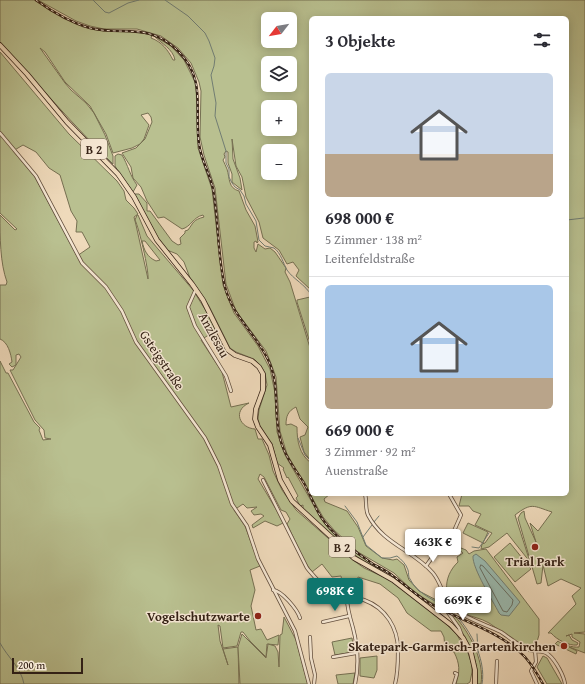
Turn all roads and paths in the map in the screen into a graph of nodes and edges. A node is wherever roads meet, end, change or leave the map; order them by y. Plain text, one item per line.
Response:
1 (0, 45) edge
2 (0, 134) edge
3 (196, 289) junction
4 (231, 391) dead end
5 (263, 480) dead end
6 (365, 496) edge
7 (450, 496) edge
8 (426, 566) junction
9 (273, 590) junction
10 (347, 598) junction
11 (447, 603) junction
12 (349, 616) junction
13 (300, 618) dead end
14 (323, 622) dead end
15 (310, 637) dead end
16 (463, 638) junction
17 (535, 650) junction
18 (356, 653) junction
19 (333, 657) dead end
20 (497, 661) dead end
21 (455, 673) dead end
22 (308, 684) edge
23 (314, 684) edge
24 (355, 684) edge
25 (395, 684) edge
26 (454, 684) edge
27 (474, 684) edge
28 (496, 684) edge
29 (537, 684) edge
30 (565, 684) edge

1 - 3 main road, B 2
2 - 9 street, Gsteigstraße
3 - 4 street, Anzlesau
3 - 16 main road, B 2
5 - 10 street
6 - 8 street
7 - 8 street
8 - 11 street
9 - 13 street, Gsteigstraße
9 - 22 street, Gsteigstraße
10 - 12 street
10 - 25 street
11 - 16 street
11 - 17 street
12 - 14 street
12 - 18 street
15 - 23 street
16 - 27 main road, B 2
17 - 29 street
17 - 30 street
18 - 19 street
18 - 24 street
20 - 28 street
21 - 26 street

